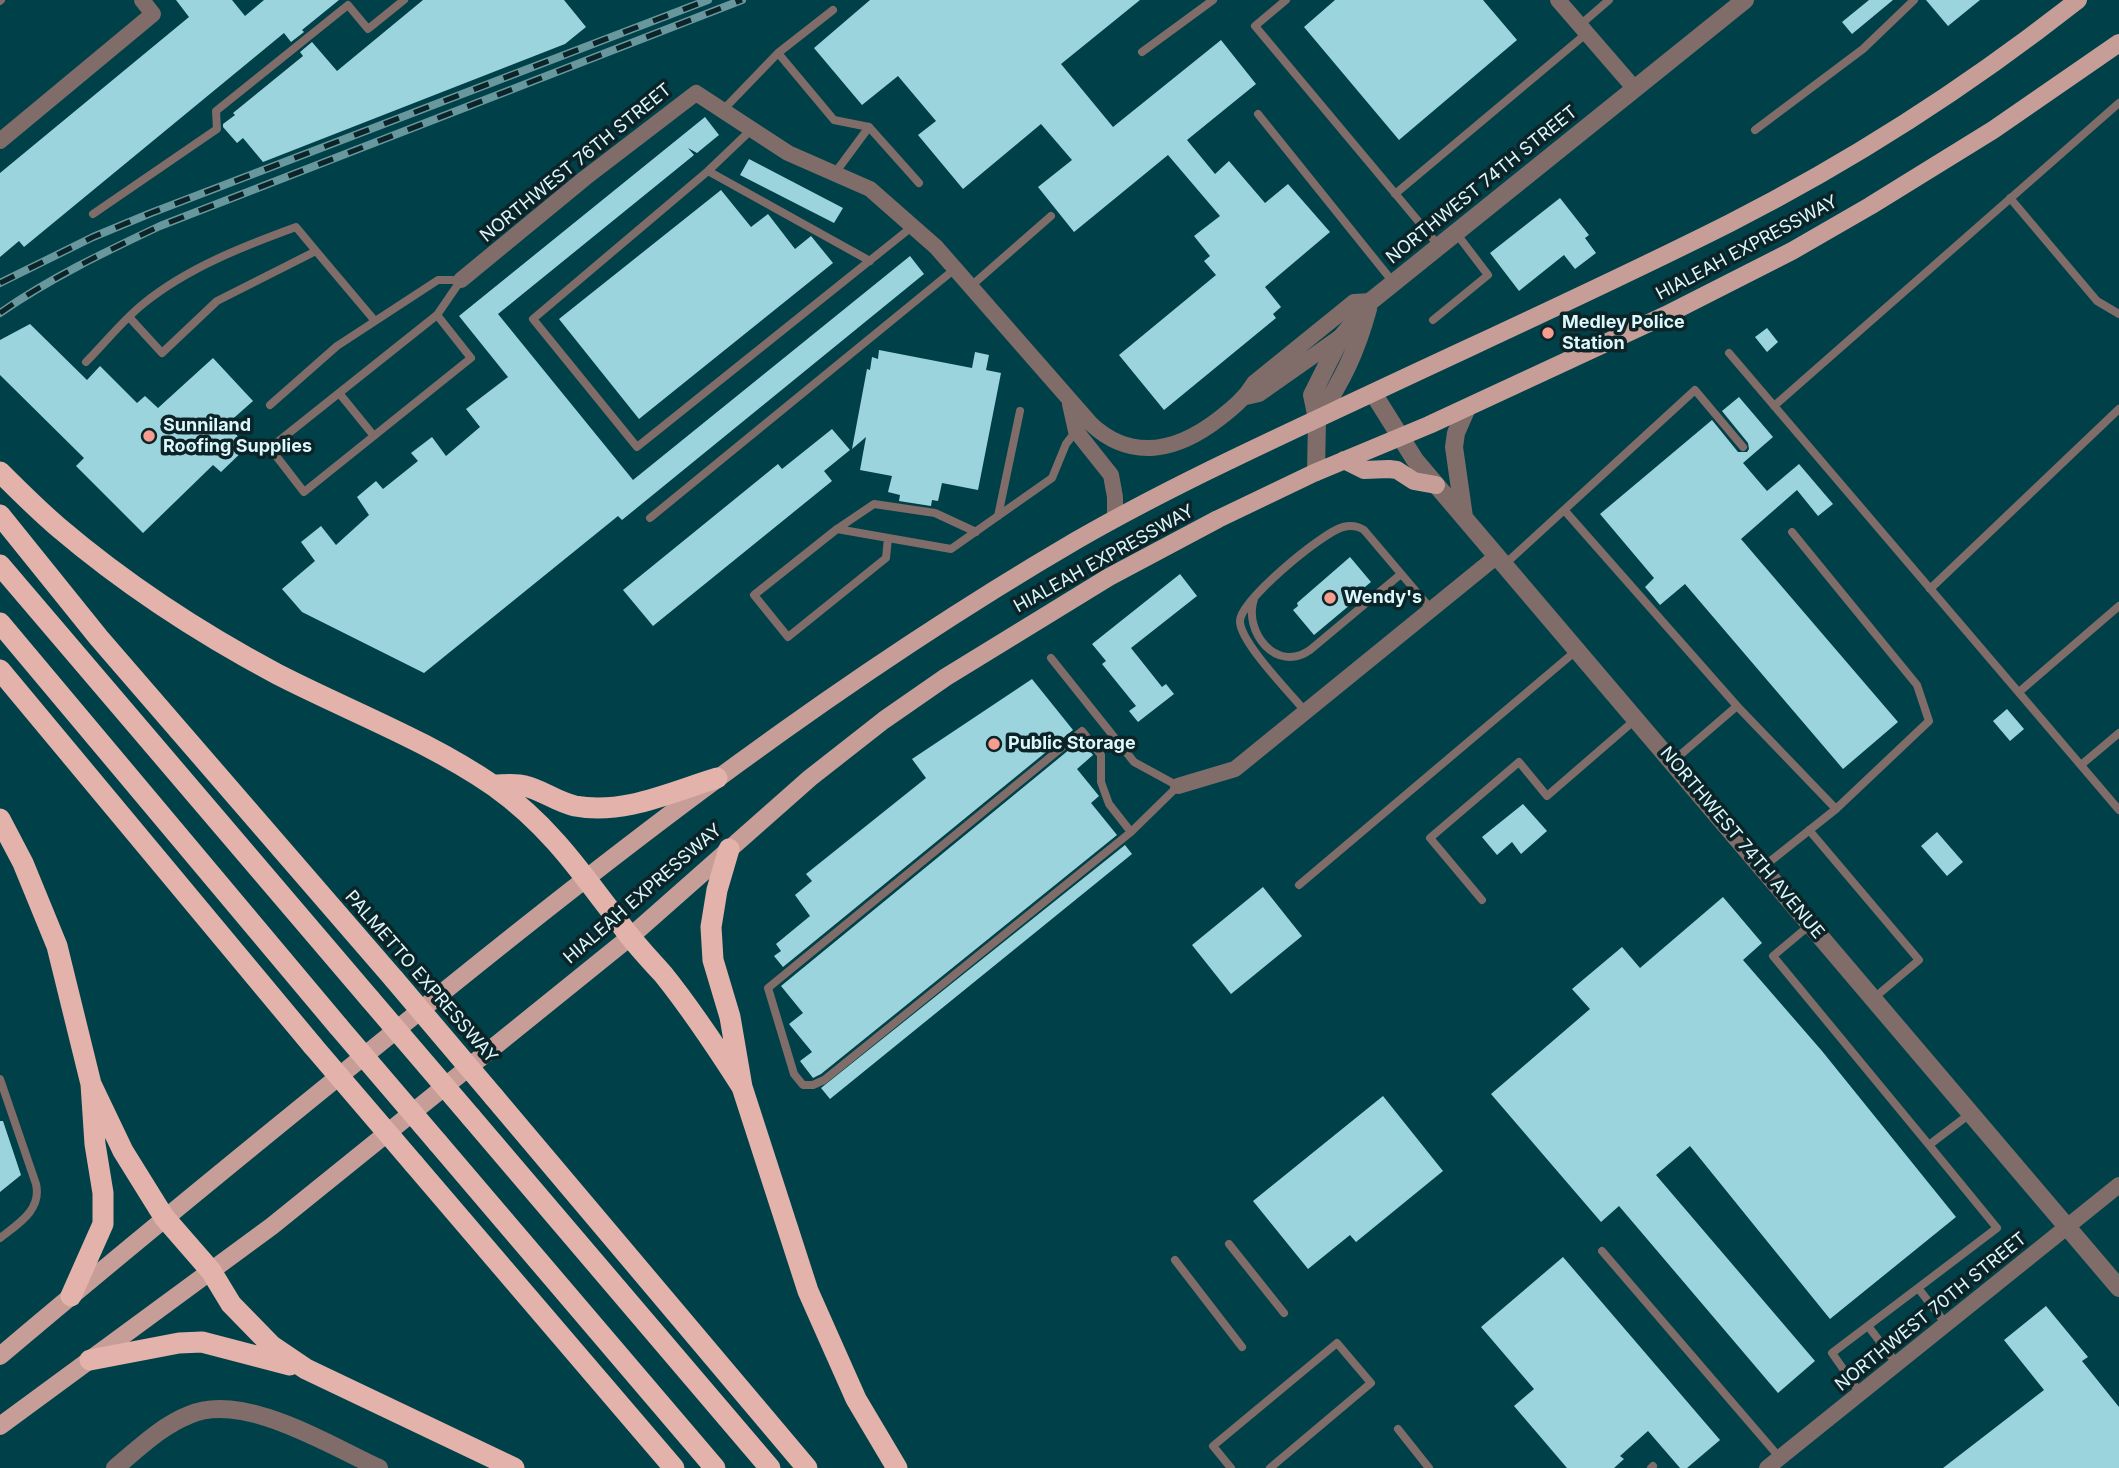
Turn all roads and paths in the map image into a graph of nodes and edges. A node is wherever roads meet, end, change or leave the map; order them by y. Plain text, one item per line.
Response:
1 (142, 0) edge
2 (404, 0) edge
3 (1213, 0) edge
4 (1286, 0) edge
5 (1558, 0) edge
6 (1609, 0) edge
7 (1745, 0) edge
8 (1914, 0) edge
9 (2078, 0) edge
10 (833, 10) dead end
11 (1583, 29) junction
12 (2119, 43) edge
13 (1142, 52) dead end
14 (778, 53) junction
15 (1635, 89) junction
16 (2119, 103) edge
17 (723, 110) junction
18 (1258, 114) dead end
19 (869, 127) junction
20 (752, 129) junction
21 (1755, 130) dead end
22 (0, 141) edge
23 (708, 171) junction
24 (835, 173) junction
25 (919, 183) dead end
26 (1395, 194) junction
27 (2010, 198) junction
28 (93, 214) dead end
29 (1051, 216) dead end
30 (913, 226) junction
31 (1456, 233) junction
32 (1439, 246) junction
33 (316, 251) junction
34 (870, 261) junction
35 (956, 268) junction
36 (461, 280) junction
37 (1394, 282) junction
38 (971, 286) junction
39 (1371, 301) junction
40 (2119, 314) edge
41 (437, 315) junction
42 (130, 317) junction
43 (1366, 319) junction
44 (1433, 320) dead end
45 (376, 321) junction
46 (1343, 335) junction
47 (1729, 353) dead end
48 (86, 362) dead end
49 (339, 393) junction
50 (1373, 393) junction
51 (1246, 397) junction
52 (1070, 401) junction
53 (270, 405) dead end
54 (1774, 406) junction
55 (1467, 408) junction
56 (2119, 409) edge
57 (1020, 411) dead end
58 (1317, 419) junction
59 (1076, 431) junction
60 (374, 436) junction
61 (1399, 437) junction
62 (1742, 447) dead end
63 (1344, 460) junction
64 (0, 472) edge
65 (1316, 472) junction
66 (1436, 485) junction
67 (1565, 511) junction
68 (0, 515) edge
69 (998, 516) junction
70 (1464, 517) junction
71 (650, 518) dead end
72 (1115, 519) junction
73 (837, 530) junction
74 (976, 531) junction
75 (1792, 532) dead end
76 (888, 538) junction
77 (1500, 560) junction
78 (0, 565) edge
79 (1401, 574) junction
80 (1930, 589) junction
81 (1255, 596) junction
82 (2119, 606) edge
83 (1431, 610) junction
84 (0, 623) edge
85 (1577, 650) junction
86 (1051, 658) dead end
87 (0, 670) edge
88 (2019, 692) junction
89 (1737, 706) junction
90 (1306, 711) junction
91 (1636, 719) junction
92 (2119, 733) edge
93 (1672, 762) junction
94 (2081, 765) junction
95 (717, 778) junction
96 (493, 785) junction
97 (1178, 786) junction
98 (1836, 808) junction
99 (2119, 810) edge
100 (0, 819) edge
101 (1809, 830) junction
102 (1131, 832) junction
103 (729, 849) junction
104 (1763, 867) junction
105 (585, 877) junction
106 (1299, 885) dead end
107 (1482, 900) dead end
108 (1811, 925) junction
109 (630, 937) junction
110 (1874, 998) junction
111 (0, 1079) edge
112 (92, 1084) junction
113 (741, 1087) junction
114 (1971, 1113) junction
115 (1929, 1145) junction
116 (2119, 1185) edge
117 (164, 1217) junction
118 (2067, 1227) junction
119 (0, 1238) edge
120 (1229, 1244) dead end
121 (1602, 1251) dead end
122 (1175, 1260) dead end
123 (211, 1271) junction
124 (1918, 1288) junction
125 (2119, 1288) edge
126 (71, 1296) junction
127 (1284, 1313) dead end
128 (1946, 1324) junction
129 (1868, 1326) junction
130 (1242, 1347) dead end
131 (0, 1356) edge
132 (90, 1360) junction
133 (1897, 1364) junction
134 (306, 1369) junction
135 (1860, 1393) junction
136 (0, 1426) edge
137 (1398, 1429) dead end
138 (1773, 1463) edge
139 (115, 1468) edge
140 (379, 1468) edge
141 (514, 1468) edge
142 (674, 1468) edge
143 (715, 1468) edge
144 (770, 1468) edge
145 (807, 1468) edge
146 (897, 1468) edge
147 (1231, 1468) edge
148 (1269, 1468) edge
149 (1429, 1468) edge

1 - 22 street
2 - 28 lane
3 - 13 lane
4 - 26 lane
5 - 11 street
6 - 11 lane
7 - 15 street, NORTHWEST 74TH STREET
8 - 21 lane
9 - 50 main road, HIALEAH EXPRESSWAY
10 - 14 lane
11 - 15 street
11 - 26 lane
12 - 55 main road, HIALEAH EXPRESSWAY
14 - 17 lane
14 - 19 lane
15 - 31 street, NORTHWEST 74TH STREET
16 - 27 lane
17 - 20 street, NORTHWEST 76TH STREET
17 - 36 street, NORTHWEST 76TH STREET
18 - 37 lane
19 - 24 lane
19 - 25 lane
20 - 23 lane
20 - 24 street, NORTHWEST 76TH STREET
23 - 34 lane
23 - 34 lane
24 - 30 street
26 - 32 lane
27 - 40 lane
27 - 54 lane
29 - 38 lane
30 - 34 lane
30 - 35 street
31 - 32 street, NORTHWEST 74TH STREET
31 - 44 lane
32 - 37 street, NORTHWEST 74TH STREET
33 - 42 lane
33 - 42 lane
33 - 45 lane
35 - 38 street
35 - 71 lane
36 - 41 lane
36 - 45 lane
37 - 39 street, NORTHWEST 74TH STREET
38 - 52 street
39 - 43 street
39 - 46 street
39 - 51 street, NORTHWEST 74TH STREET
41 - 49 lane
41 - 60 lane
42 - 48 lane
43 - 46 street, NORTHWEST 74TH STREET
43 - 58 street
45 - 53 lane
46 - 51 street, NORTHWEST 74TH STREET
46 - 58 street
47 - 54 lane
49 - 60 lane
49 - 60 lane
50 - 58 main road, HIALEAH EXPRESSWAY
50 - 61 street, NORTHWEST 74TH AVENUE
51 - 52 street, NORTHWEST 74TH STREET
52 - 59 street
54 - 80 lane
55 - 61 main road, HIALEAH EXPRESSWAY
55 - 70 street
56 - 80 lane
57 - 69 lane
58 - 65 street
58 - 72 main road, HIALEAH EXPRESSWAY
59 - 69 lane
59 - 72 street
61 - 63 main road, HIALEAH EXPRESSWAY
61 - 66 street, NORTHWEST 74TH AVENUE
62 - 67 lane
63 - 65 main road, HIALEAH EXPRESSWAY
63 - 66 main road
64 - 96 highway
65 - 103 main road, HIALEAH EXPRESSWAY
66 - 70 street, NORTHWEST 74TH AVENUE
67 - 77 lane
67 - 89 lane
68 - 145 highway, PALMETTO EXPRESSWAY, bridge
69 - 74 lane
70 - 77 street, NORTHWEST 74TH AVENUE
72 - 95 main road, HIALEAH EXPRESSWAY
73 - 74 lane
73 - 76 lane
73 - 76 lane
74 - 76 lane
75 - 98 lane
77 - 83 street
77 - 85 street, NORTHWEST 74TH AVENUE
78 - 144 highway, bridge
79 - 81 lane
79 - 81 lane
79 - 83 lane
80 - 88 lane
81 - 90 lane
82 - 88 lane
83 - 90 street
84 - 143 highway, bridge
85 - 91 street, NORTHWEST 74TH AVENUE
85 - 106 lane
86 - 97 lane
87 - 142 highway, bridge
88 - 94 lane
89 - 93 lane
89 - 98 lane
90 - 97 street
91 - 93 street, NORTHWEST 74TH AVENUE
91 - 107 lane
92 - 94 lane
93 - 104 street, NORTHWEST 74TH AVENUE
94 - 99 lane
95 - 96 highway
95 - 105 main road, HIALEAH EXPRESSWAY
96 - 105 highway
97 - 102 lane
98 - 101 lane
100 - 112 highway
101 - 104 lane
101 - 110 lane
102 - 102 lane
103 - 109 main road, HIALEAH EXPRESSWAY
103 - 113 highway
104 - 108 street, NORTHWEST 74TH AVENUE
105 - 109 highway
105 - 117 main road, HIALEAH EXPRESSWAY
108 - 110 street, NORTHWEST 74TH AVENUE
108 - 115 lane
109 - 113 highway
109 - 123 main road, HIALEAH EXPRESSWAY
110 - 114 street, NORTHWEST 74TH AVENUE
111 - 119 lane
112 - 117 highway
112 - 126 highway
113 - 146 highway
114 - 115 lane
114 - 118 street, NORTHWEST 74TH AVENUE
115 - 124 lane
116 - 118 street, NORTHWEST 70TH STREET
117 - 123 highway
117 - 126 main road
118 - 125 street, NORTHWEST 74TH AVENUE
118 - 128 street, NORTHWEST 70TH STREET
120 - 127 lane
121 - 138 lane
122 - 130 lane
123 - 132 main road
123 - 134 highway
124 - 128 lane
124 - 129 lane
126 - 131 main road
128 - 133 street, NORTHWEST 70TH STREET
129 - 133 lane
129 - 135 lane
132 - 134 highway
132 - 136 main road
133 - 135 street, NORTHWEST 70TH STREET
134 - 141 highway
135 - 138 street, NORTHWEST 70TH STREET
137 - 149 lane
139 - 140 street
147 - 148 lane

